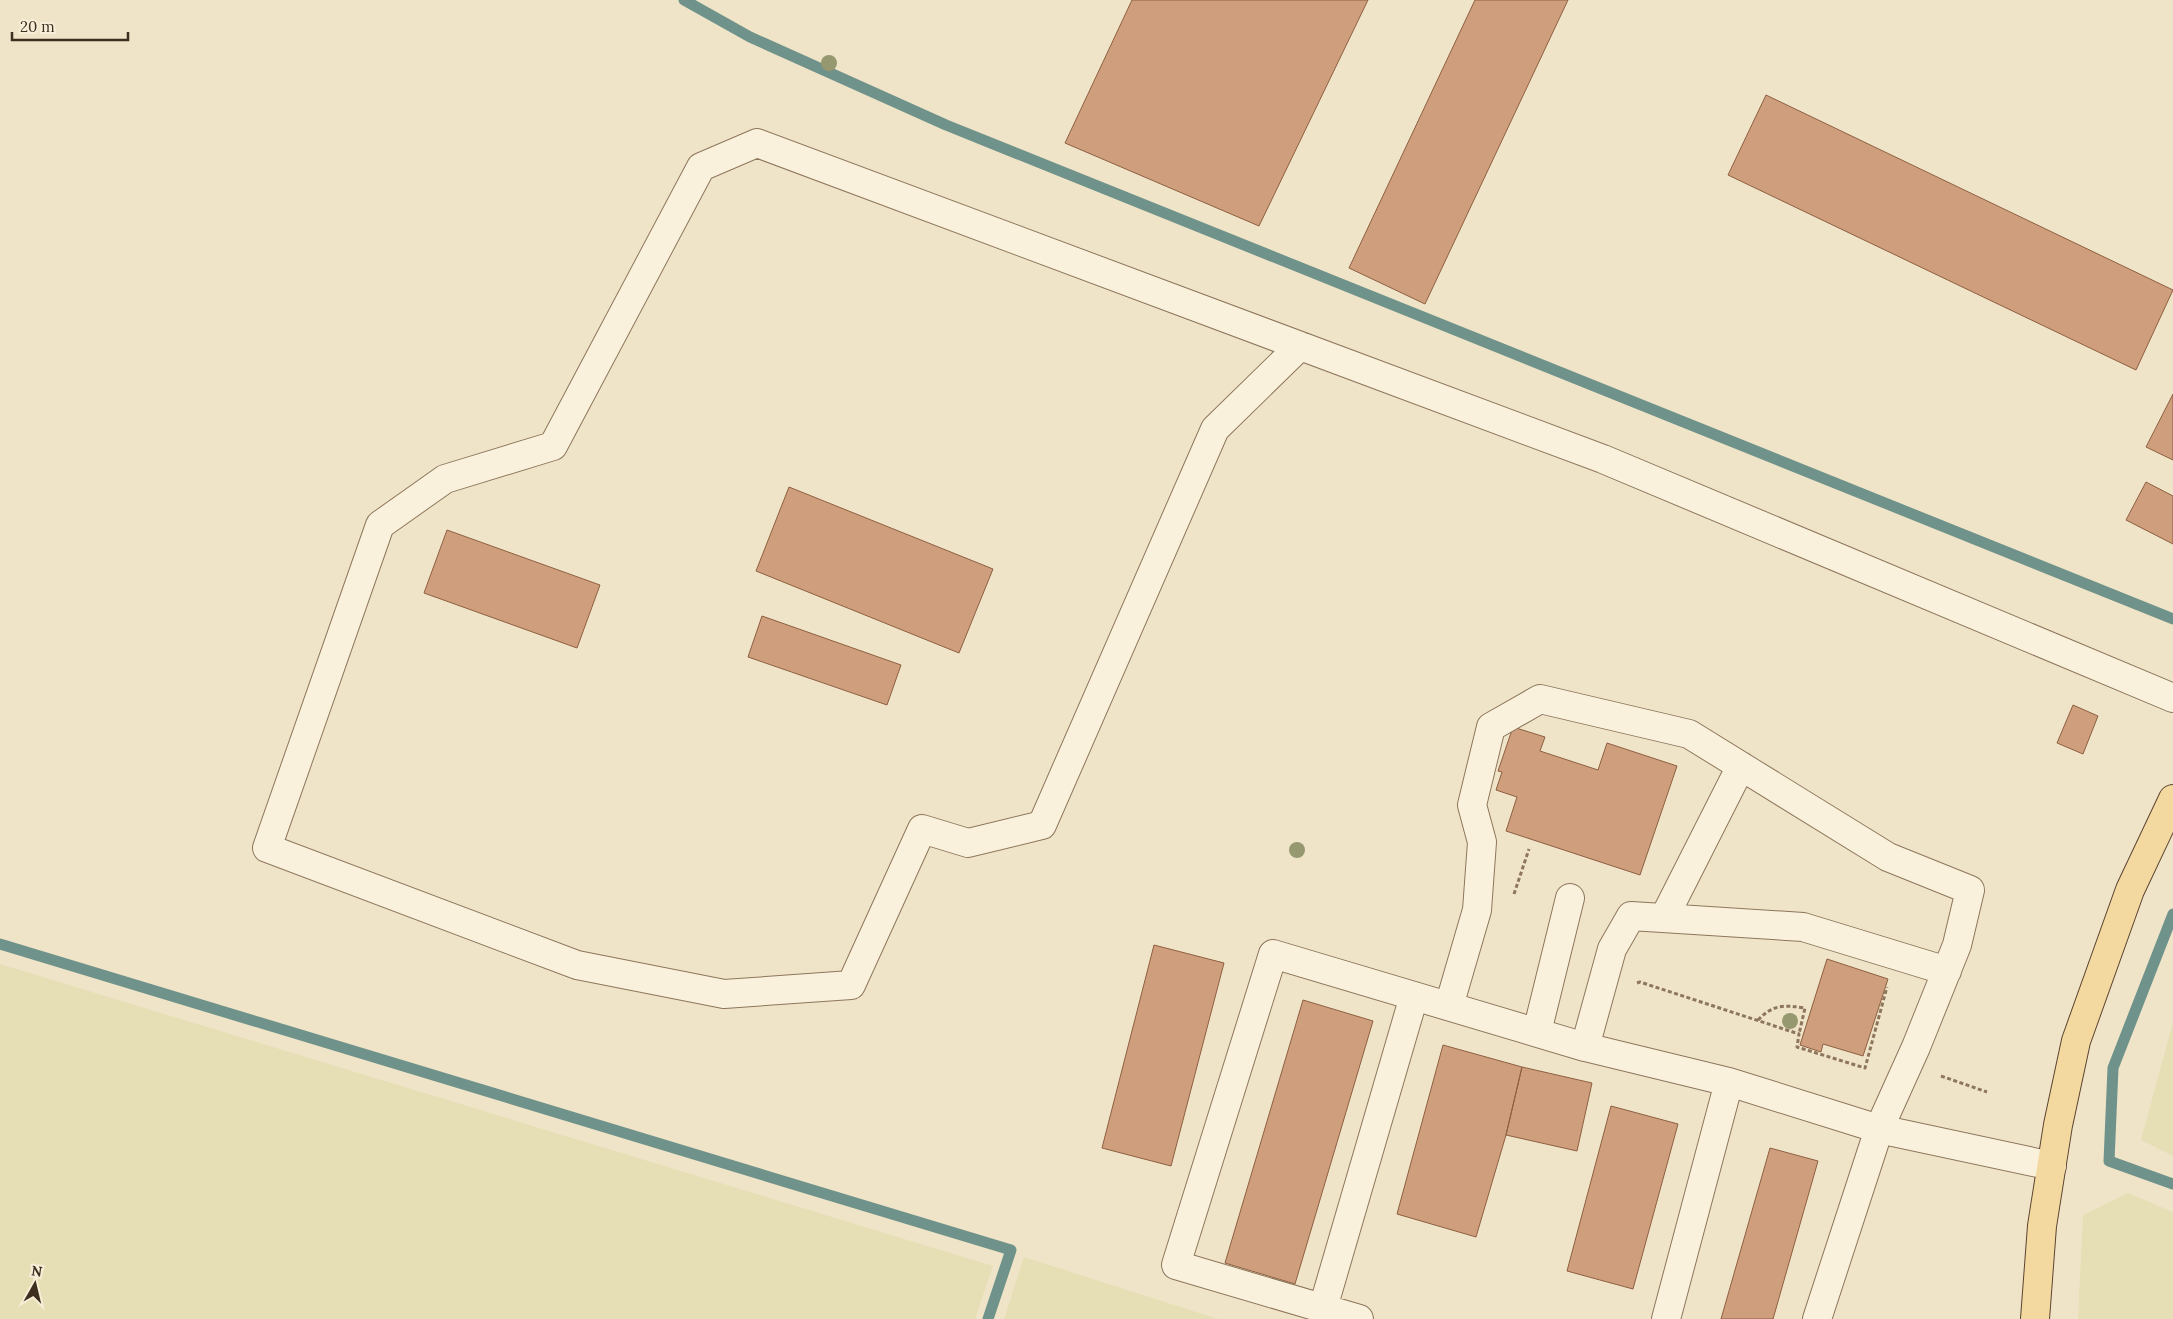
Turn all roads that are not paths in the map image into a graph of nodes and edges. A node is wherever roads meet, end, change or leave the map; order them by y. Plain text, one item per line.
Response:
1 (1300, 346) junction
2 (2173, 698) edge
3 (1741, 766) junction
4 (2173, 799) edge
5 (1570, 898) dead end
6 (1664, 918) junction
7 (1947, 971) junction
8 (1414, 996) junction
9 (1449, 1006) junction
10 (1537, 1032) junction
11 (1585, 1047) junction
12 (1729, 1082) junction
13 (1879, 1129) junction
14 (2052, 1166) junction
15 (1323, 1308) junction
16 (1360, 1319) edge
17 (1666, 1319) edge
18 (1817, 1319) edge
19 (2035, 1319) edge

1 - 1 lane
1 - 2 lane
3 - 6 lane
3 - 7 lane
3 - 9 lane
4 - 14 main road
5 - 10 lane
6 - 7 lane
6 - 11 lane
7 - 13 lane
8 - 9 lane
8 - 15 lane
8 - 15 lane
9 - 10 lane
10 - 11 lane
11 - 12 lane
12 - 13 lane
12 - 17 lane
13 - 14 lane
13 - 18 lane
14 - 19 main road
15 - 16 lane

